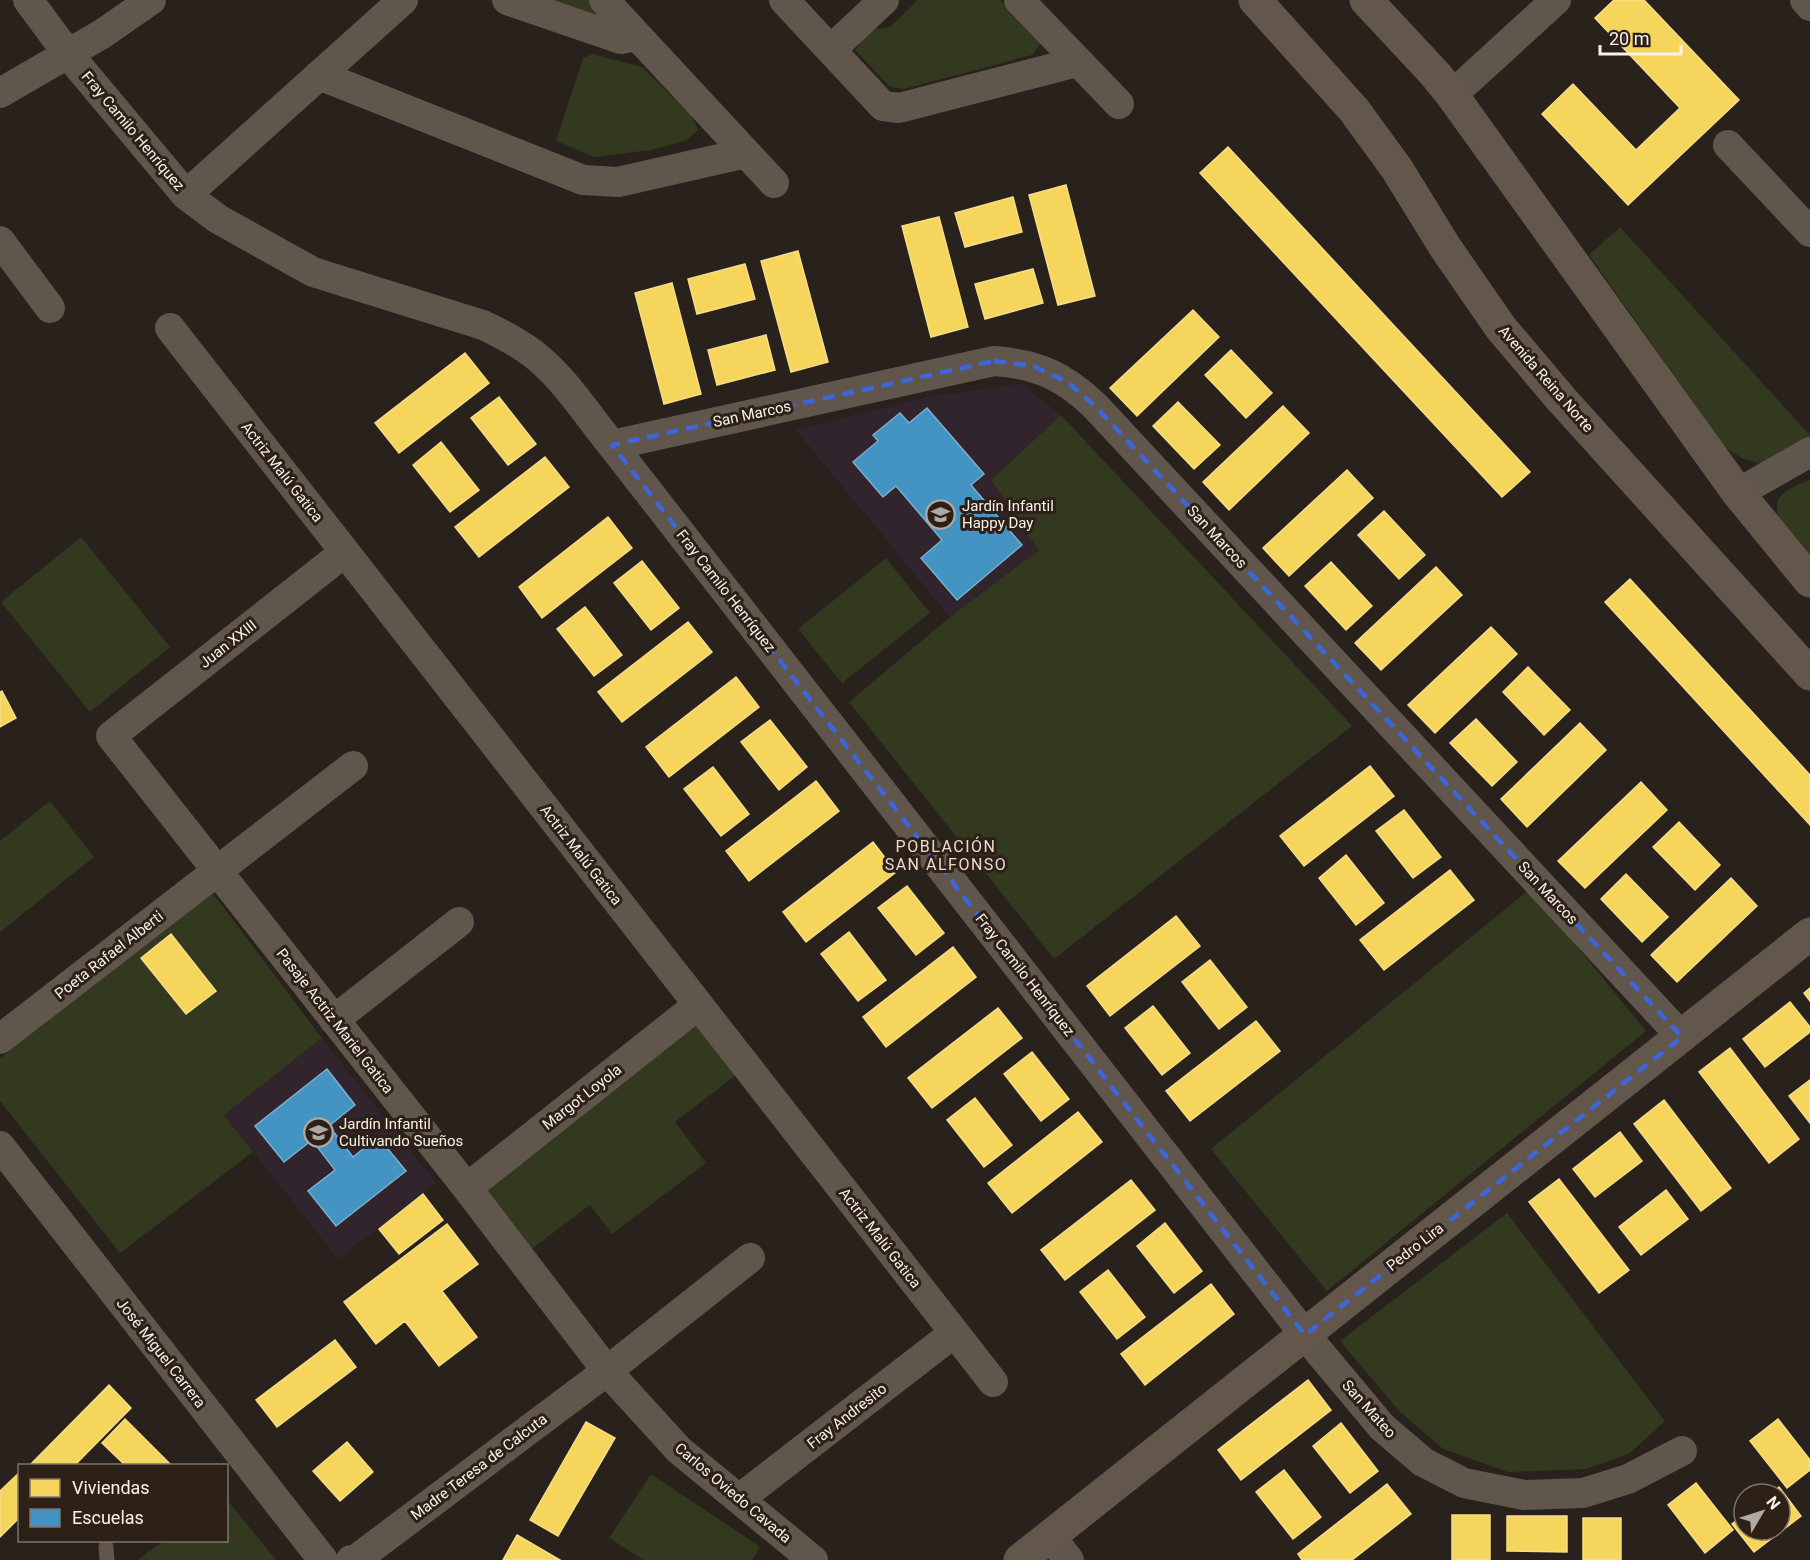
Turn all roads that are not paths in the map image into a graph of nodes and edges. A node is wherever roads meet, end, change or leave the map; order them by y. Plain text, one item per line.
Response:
1 (28, 0) edge
2 (151, 0) edge
3 (403, 0) edge
4 (507, 0) edge
5 (603, 0) edge
6 (784, 0) edge
7 (885, 0) edge
8 (1019, 0) edge
9 (1255, 0) edge
10 (1366, 0) edge
11 (1556, 0) edge
12 (1805, 0) edge
13 (1810, 6) edge
14 (637, 36) junction
15 (828, 47) junction
16 (68, 54) junction
17 (1077, 62) junction
18 (319, 75) junction
19 (0, 93) edge
20 (1452, 95) junction
21 (1119, 104) dead end
22 (1728, 145) dead end
23 (746, 153) junction
24 (774, 183) dead end
25 (186, 195) junction
26 (1810, 232) edge
27 (0, 241) edge
28 (50, 308) dead end
29 (170, 328) dead end
30 (612, 445) junction
31 (1810, 452) edge
32 (1738, 493) junction
33 (345, 552) junction
34 (1810, 581) edge
35 (1810, 674) edge
36 (111, 736) joint
37 (353, 766) dead end
38 (219, 871) junction
39 (459, 922) dead end
40 (1810, 934) edge
41 (698, 1005) junction
42 (334, 1020) junction
43 (1682, 1037) junction
44 (0, 1039) edge
45 (0, 1146) edge
46 (467, 1188) junction
47 (750, 1258) dead end
48 (954, 1333) junction
49 (1305, 1335) junction
50 (607, 1371) junction
51 (993, 1382) dead end
52 (1682, 1451) dead end
53 (739, 1499) junction
54 (1059, 1548) edge
55 (323, 1560) edge
56 (351, 1560) edge
57 (813, 1560) edge
58 (1020, 1560) edge

1 - 16 street, Fray Camilo Henríquez
2 - 16 street
3 - 18 street
4 - 14 street
5 - 14 street
6 - 15 street
7 - 15 street
8 - 17 street
9 - 35 street, Avenida Reina Norte
10 - 20 street
11 - 20 street
12 - 13 street
14 - 23 street
15 - 17 street
16 - 19 street
16 - 25 street, Fray Camilo Henríquez
17 - 21 street
18 - 23 street
18 - 25 street
20 - 32 street
22 - 26 street
23 - 24 street
25 - 30 street, Fray Camilo Henríquez
27 - 28 street
29 - 33 street, Actriz Malú Gatica
30 - 43 street, San Marcos
30 - 49 street, Fray Camilo Henríquez
31 - 32 street
32 - 34 street
33 - 36 street, Juan XXIII
33 - 41 street, Actriz Malú Gatica
36 - 38 street, Pasaje Actriz Mariel Gatica
37 - 38 street
38 - 42 street, Pasaje Actriz Mariel Gatica
38 - 44 street, Poeta Rafael Alberti
39 - 42 street
40 - 43 street, Pedro Lira
41 - 46 street, Margot Loyola
41 - 48 street, Actriz Malú Gatica
42 - 46 street, Pasaje Actriz Mariel Gatica
43 - 49 street, Pedro Lira
45 - 55 street, José Miguel Carrera
46 - 50 street, Pasaje Actriz Mariel Gatica
47 - 50 street, Madre Teresa de Calcuta
48 - 51 street, Actriz Malú Gatica
48 - 53 street, Fray Andresito
49 - 52 street, San Mateo
49 - 54 street, Pedro Lira
50 - 53 street, Carlos Oviedo Cavada
50 - 56 street, Madre Teresa de Calcuta
53 - 57 street, Carlos Oviedo Cavada
54 - 58 street, Pedro Lira

